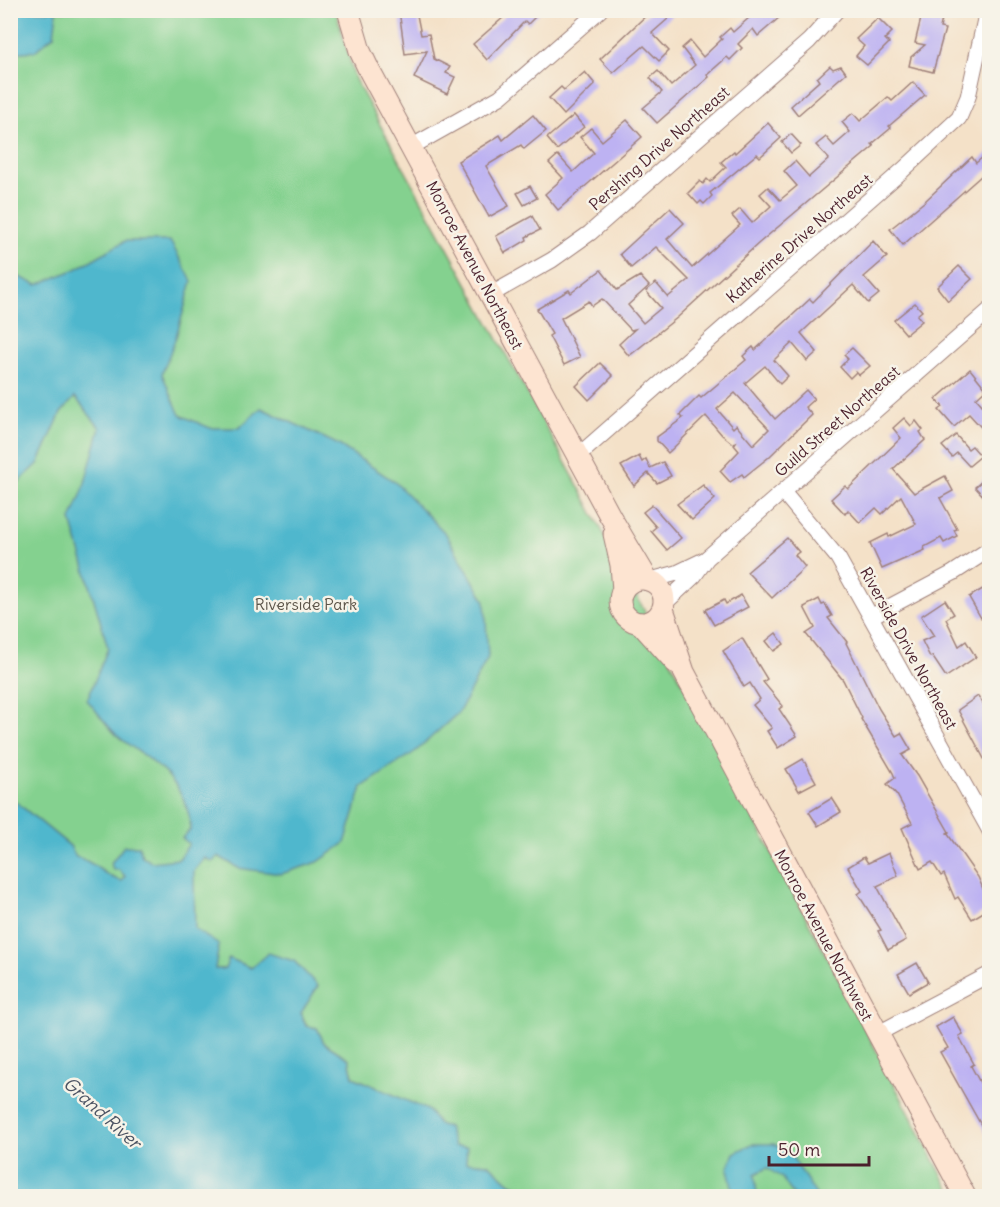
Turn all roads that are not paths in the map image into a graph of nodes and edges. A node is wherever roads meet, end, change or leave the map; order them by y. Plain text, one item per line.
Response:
1 (348, 10) edge
2 (600, 10) edge
3 (837, 10) edge
4 (987, 10) edge
5 (411, 147) junction
6 (490, 295) junction
7 (990, 310) edge
8 (576, 454) junction
9 (783, 492) junction
10 (610, 516) junction
11 (990, 549) edge
12 (707, 558) junction
13 (649, 580) junction
14 (623, 590) junction
15 (664, 606) junction
16 (872, 616) junction
17 (640, 623) junction
18 (684, 672) junction
19 (990, 831) edge
20 (990, 974) edge
21 (877, 1034) junction
22 (965, 1197) edge

1 - 5 main road, Monroe Avenue Northeast
2 - 5 street
3 - 6 street, Pershing Drive Northeast
4 - 8 street, Katherine Drive Northeast
5 - 6 main road, Monroe Avenue Northeast
6 - 8 main road, Monroe Avenue Northeast
7 - 9 street, Guild Street Northeast
8 - 10 main road, Monroe Avenue Northeast
9 - 12 street, Guild Street Northeast
9 - 16 street, Riverside Drive Northeast
10 - 13 main road, Monroe Avenue Northeast
10 - 14 main road, Monroe Avenue Northeast
11 - 16 street
12 - 13 street, Guild Street Northeast
12 - 15 street, Guild Street Northeast
13 - 14 main road
13 - 15 main road
14 - 17 main road
15 - 17 main road
15 - 18 main road, Monroe Avenue Northwest
16 - 19 street, Riverside Drive Northeast
17 - 18 main road, Monroe Avenue Northwest
18 - 21 main road, Monroe Avenue Northwest
20 - 21 street
21 - 22 main road, Monroe Avenue Northwest

